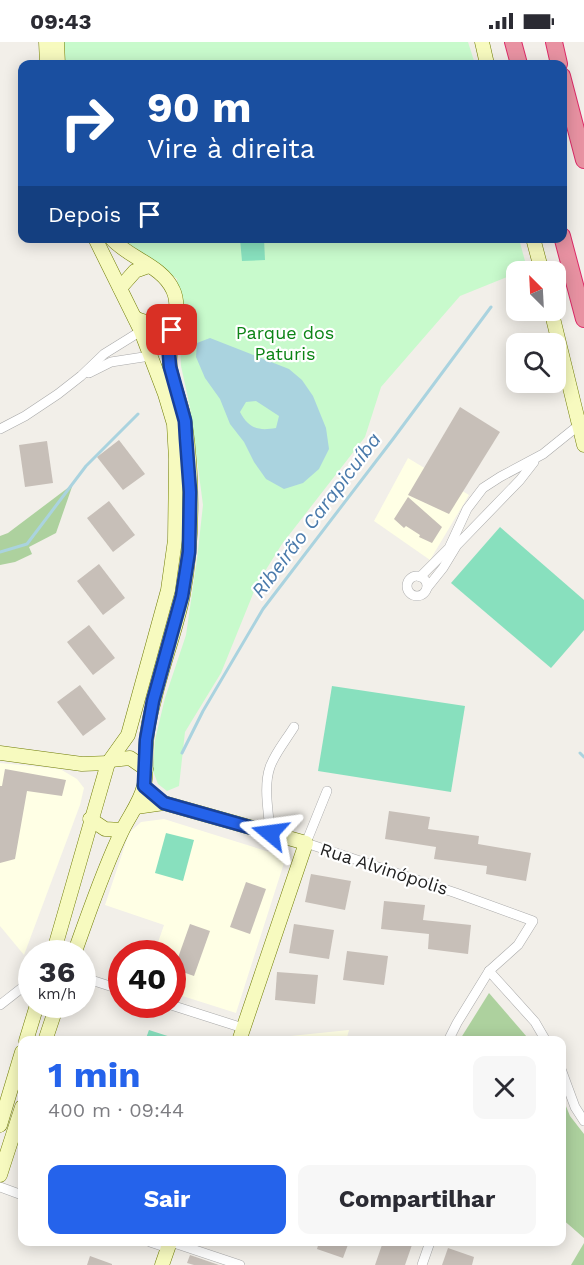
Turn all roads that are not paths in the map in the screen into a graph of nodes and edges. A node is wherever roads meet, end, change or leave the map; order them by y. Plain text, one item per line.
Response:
1 (46, 42) edge
2 (57, 42) edge
3 (482, 42) edge
4 (513, 42) edge
5 (554, 42) edge
6 (47, 60) edge
7 (58, 60) edge
8 (487, 60) edge
9 (518, 60) edge
10 (559, 60) edge
11 (567, 95) edge
12 (584, 160) edge
13 (98, 243) edge
14 (115, 243) edge
15 (534, 243) edge
16 (564, 243) edge
17 (539, 261) edge
18 (149, 266) junction
19 (120, 288) junction
20 (174, 318) junction
21 (584, 319) edge
22 (554, 321) edge
23 (138, 324) junction
24 (150, 356) junction
25 (81, 376) junction
26 (579, 425) junction
27 (0, 429) edge
28 (584, 445) edge
29 (537, 458) junction
30 (420, 577) junction
31 (427, 588) junction
32 (294, 727) dead end
33 (0, 753) edge
34 (109, 761) junction
35 (82, 764) junction
36 (146, 769) junction
37 (102, 782) junction
38 (144, 786) junction
39 (327, 791) dead end
40 (164, 803) junction
41 (136, 807) junction
42 (90, 819) junction
43 (122, 830) junction
44 (270, 833) junction
45 (306, 843) junction
46 (57, 940) edge
47 (79, 940) edge
48 (489, 971) junction
49 (18, 991) edge
50 (0, 1005) edge
51 (186, 1011) edge
52 (33, 1018) edge
53 (53, 1018) edge
54 (241, 1035) edge
55 (28, 1036) edge
56 (47, 1036) edge
57 (450, 1036) edge
58 (543, 1036) edge
59 (18, 1065) edge
60 (566, 1083) edge
61 (18, 1119) edge
62 (584, 1121) edge
63 (0, 1125) edge
64 (0, 1174) edge
65 (0, 1187) edge
66 (18, 1194) edge
67 (169, 1246) edge
68 (177, 1246) edge
69 (429, 1246) edge
70 (162, 1265) edge
71 (240, 1265) edge
72 (422, 1265) edge

1 - 6 main road
2 - 7 main road
3 - 8 main road
4 - 9 highway
5 - 10 highway
11 - 12 highway
13 - 19 main road
14 - 18 main road
15 - 17 main road
16 - 21 highway
18 - 19 main road
18 - 20 main road
19 - 23 main road
20 - 23 main road
20 - 36 main road
22 - 26 main road
23 - 24 main road
23 - 25 street
24 - 25 street
24 - 34 main road
25 - 27 street
26 - 28 main road
26 - 29 street
29 - 30 street
29 - 31 street
30 - 31 street
30 - 31 street
32 - 44 street
33 - 35 main road
34 - 35 main road
34 - 36 main road
34 - 37 main road
35 - 37 main road
36 - 38 main road
37 - 42 main road
38 - 40 main road, Rua Alvinópolis
38 - 41 main road
39 - 45 street
40 - 41 main road, Rua Alvinópolis
40 - 44 main road, Rua Alvinópolis
41 - 43 main road
42 - 43 main road
42 - 46 main road
43 - 47 main road
44 - 45 main road, Rua Alvinópolis
45 - 48 street, Rua Alvinópolis
45 - 54 main road
48 - 57 street
48 - 58 street
49 - 50 street
51 - 54 street
52 - 55 main road
53 - 56 main road
59 - 63 main road
60 - 62 street
61 - 64 main road
65 - 66 street
67 - 70 main road
68 - 71 street
69 - 72 street

